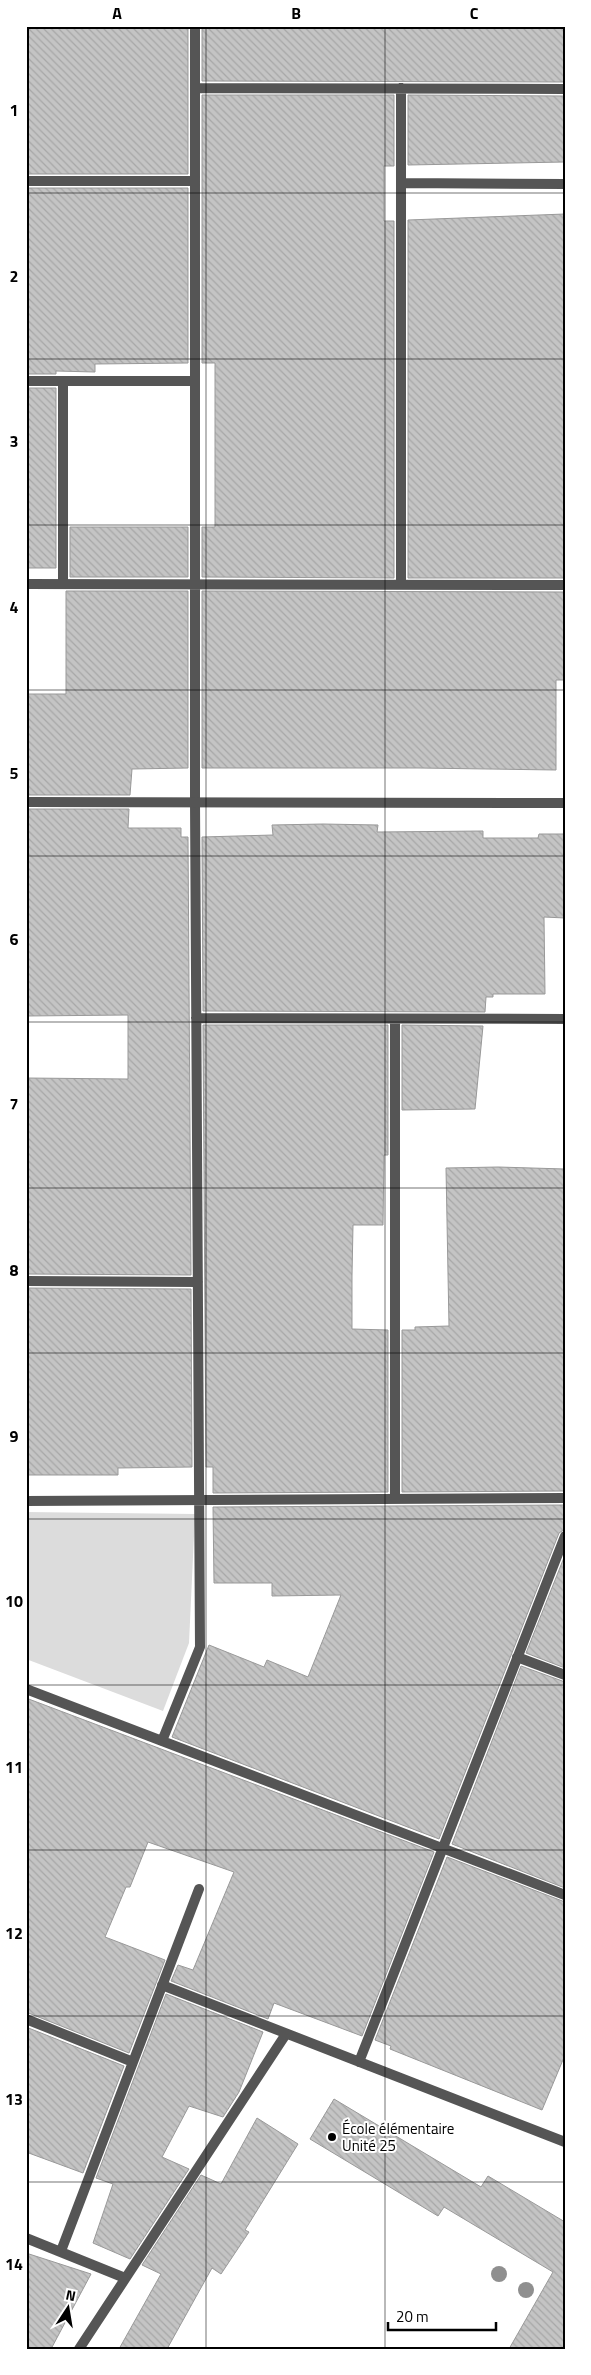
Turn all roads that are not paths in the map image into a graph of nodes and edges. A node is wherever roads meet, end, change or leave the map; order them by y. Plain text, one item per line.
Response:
1 (195, 26) edge
2 (195, 88) junction
3 (401, 88) junction
4 (565, 88) edge
5 (26, 181) edge
6 (195, 181) junction
7 (401, 183) junction
8 (565, 184) edge
9 (26, 380) edge
10 (63, 381) junction
11 (195, 381) junction
12 (26, 584) edge
13 (63, 584) junction
14 (195, 584) junction
15 (401, 585) junction
16 (565, 585) edge
17 (26, 802) edge
18 (195, 802) junction
19 (565, 803) edge
20 (196, 1018) junction
21 (395, 1019) junction
22 (565, 1019) edge
23 (26, 1281) edge
24 (198, 1282) junction
25 (565, 1498) edge
26 (396, 1499) junction
27 (199, 1500) junction
28 (26, 1501) edge
29 (565, 1536) edge
30 (518, 1656) junction
31 (565, 1675) edge
32 (26, 1689) edge
33 (162, 1741) junction
34 (443, 1848) junction
35 (198, 1889) dead end
36 (565, 1894) edge
37 (162, 1985) junction
38 (26, 2019) edge
39 (286, 2034) junction
40 (133, 2062) junction
41 (359, 2062) junction
42 (565, 2142) edge
43 (26, 2238) edge
44 (61, 2251) junction
45 (125, 2278) junction
46 (79, 2349) edge

1 - 2 street
2 - 3 street
2 - 6 street
3 - 4 street
3 - 7 street
5 - 6 street
6 - 11 street
7 - 8 street
7 - 15 street
9 - 10 street
10 - 11 street
10 - 13 street
11 - 14 street
12 - 13 street
13 - 14 street
14 - 15 street
14 - 18 street
15 - 16 street
17 - 18 street
18 - 19 street
18 - 20 street
20 - 21 street
20 - 24 street
21 - 22 street
21 - 26 street
23 - 24 street
24 - 27 street
25 - 26 street
26 - 27 street
27 - 28 street
27 - 33 street
29 - 30 street
30 - 31 street
30 - 34 street
32 - 33 street
33 - 34 street
34 - 36 street
34 - 41 street
35 - 37 street
37 - 39 street
37 - 40 street
38 - 40 street
39 - 41 street
39 - 45 street
40 - 44 street
41 - 42 street
43 - 44 street
44 - 45 street
45 - 46 street

